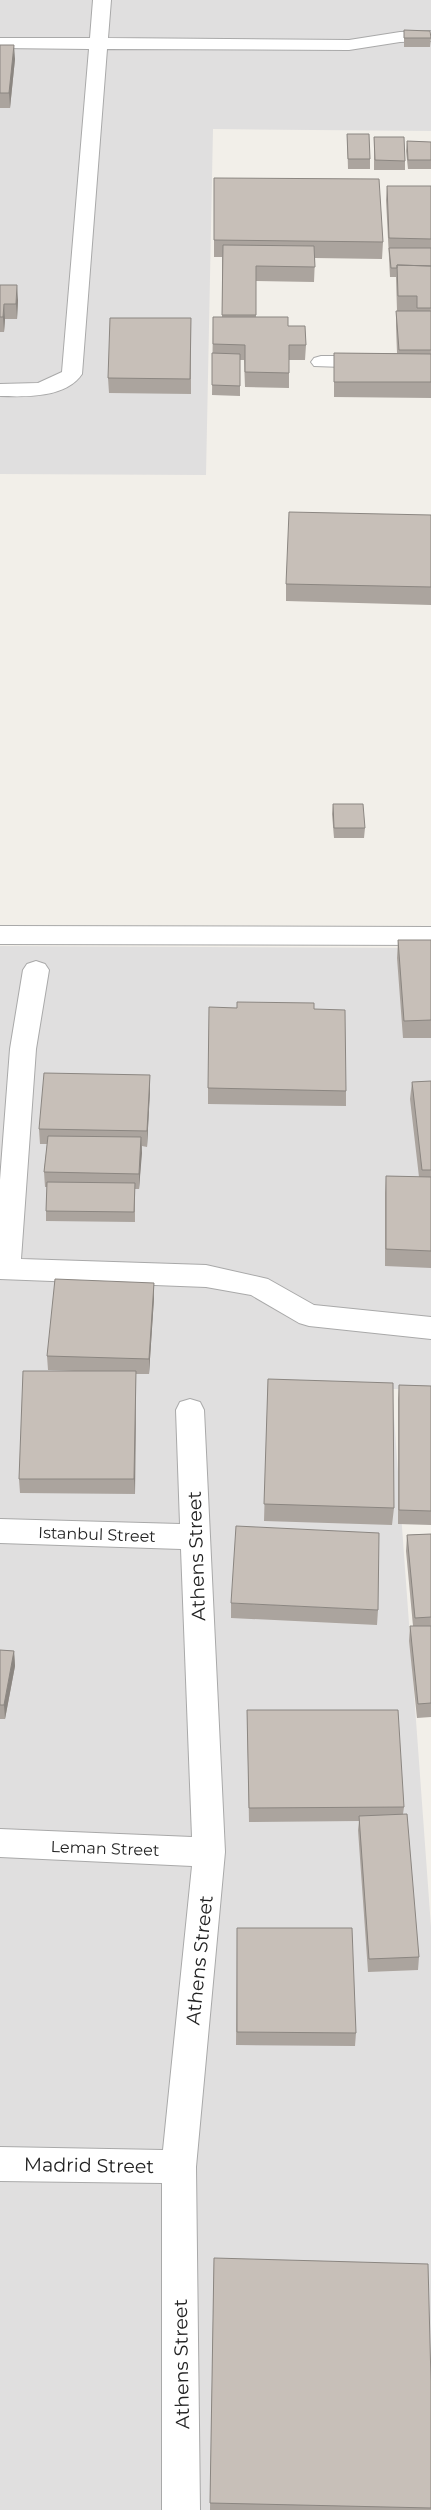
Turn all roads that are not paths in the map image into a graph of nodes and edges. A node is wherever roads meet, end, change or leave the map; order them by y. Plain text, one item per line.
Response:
1 (102, 0) edge
2 (431, 36) edge
3 (0, 43) edge
4 (100, 45) junction
5 (349, 45) junction
6 (423, 54) dead end
7 (321, 362) dead end
8 (389, 362) edge
9 (0, 390) edge
10 (0, 935) edge
11 (431, 936) edge
12 (36, 970) dead end
13 (12, 1049) edge
14 (3, 1269) edge
15 (431, 1328) edge
16 (190, 1410) dead end
17 (0, 1531) edge
18 (195, 1537) junction
19 (0, 1844) edge
20 (209, 1852) junction
21 (0, 2164) edge
22 (179, 2167) junction
23 (181, 2510) edge

1 - 4 street
2 - 5 street
3 - 4 street
4 - 5 street
4 - 9 street
5 - 6 street
7 - 8 street
10 - 11 street
12 - 13 street
13 - 14 street
14 - 15 street
16 - 18 street, Athens Street
17 - 18 street, Istanbul Street
18 - 20 street, Athens Street
19 - 20 street, Leman Street
20 - 22 street, Athens Street
21 - 22 street, Madrid Street
22 - 23 street, Athens Street

